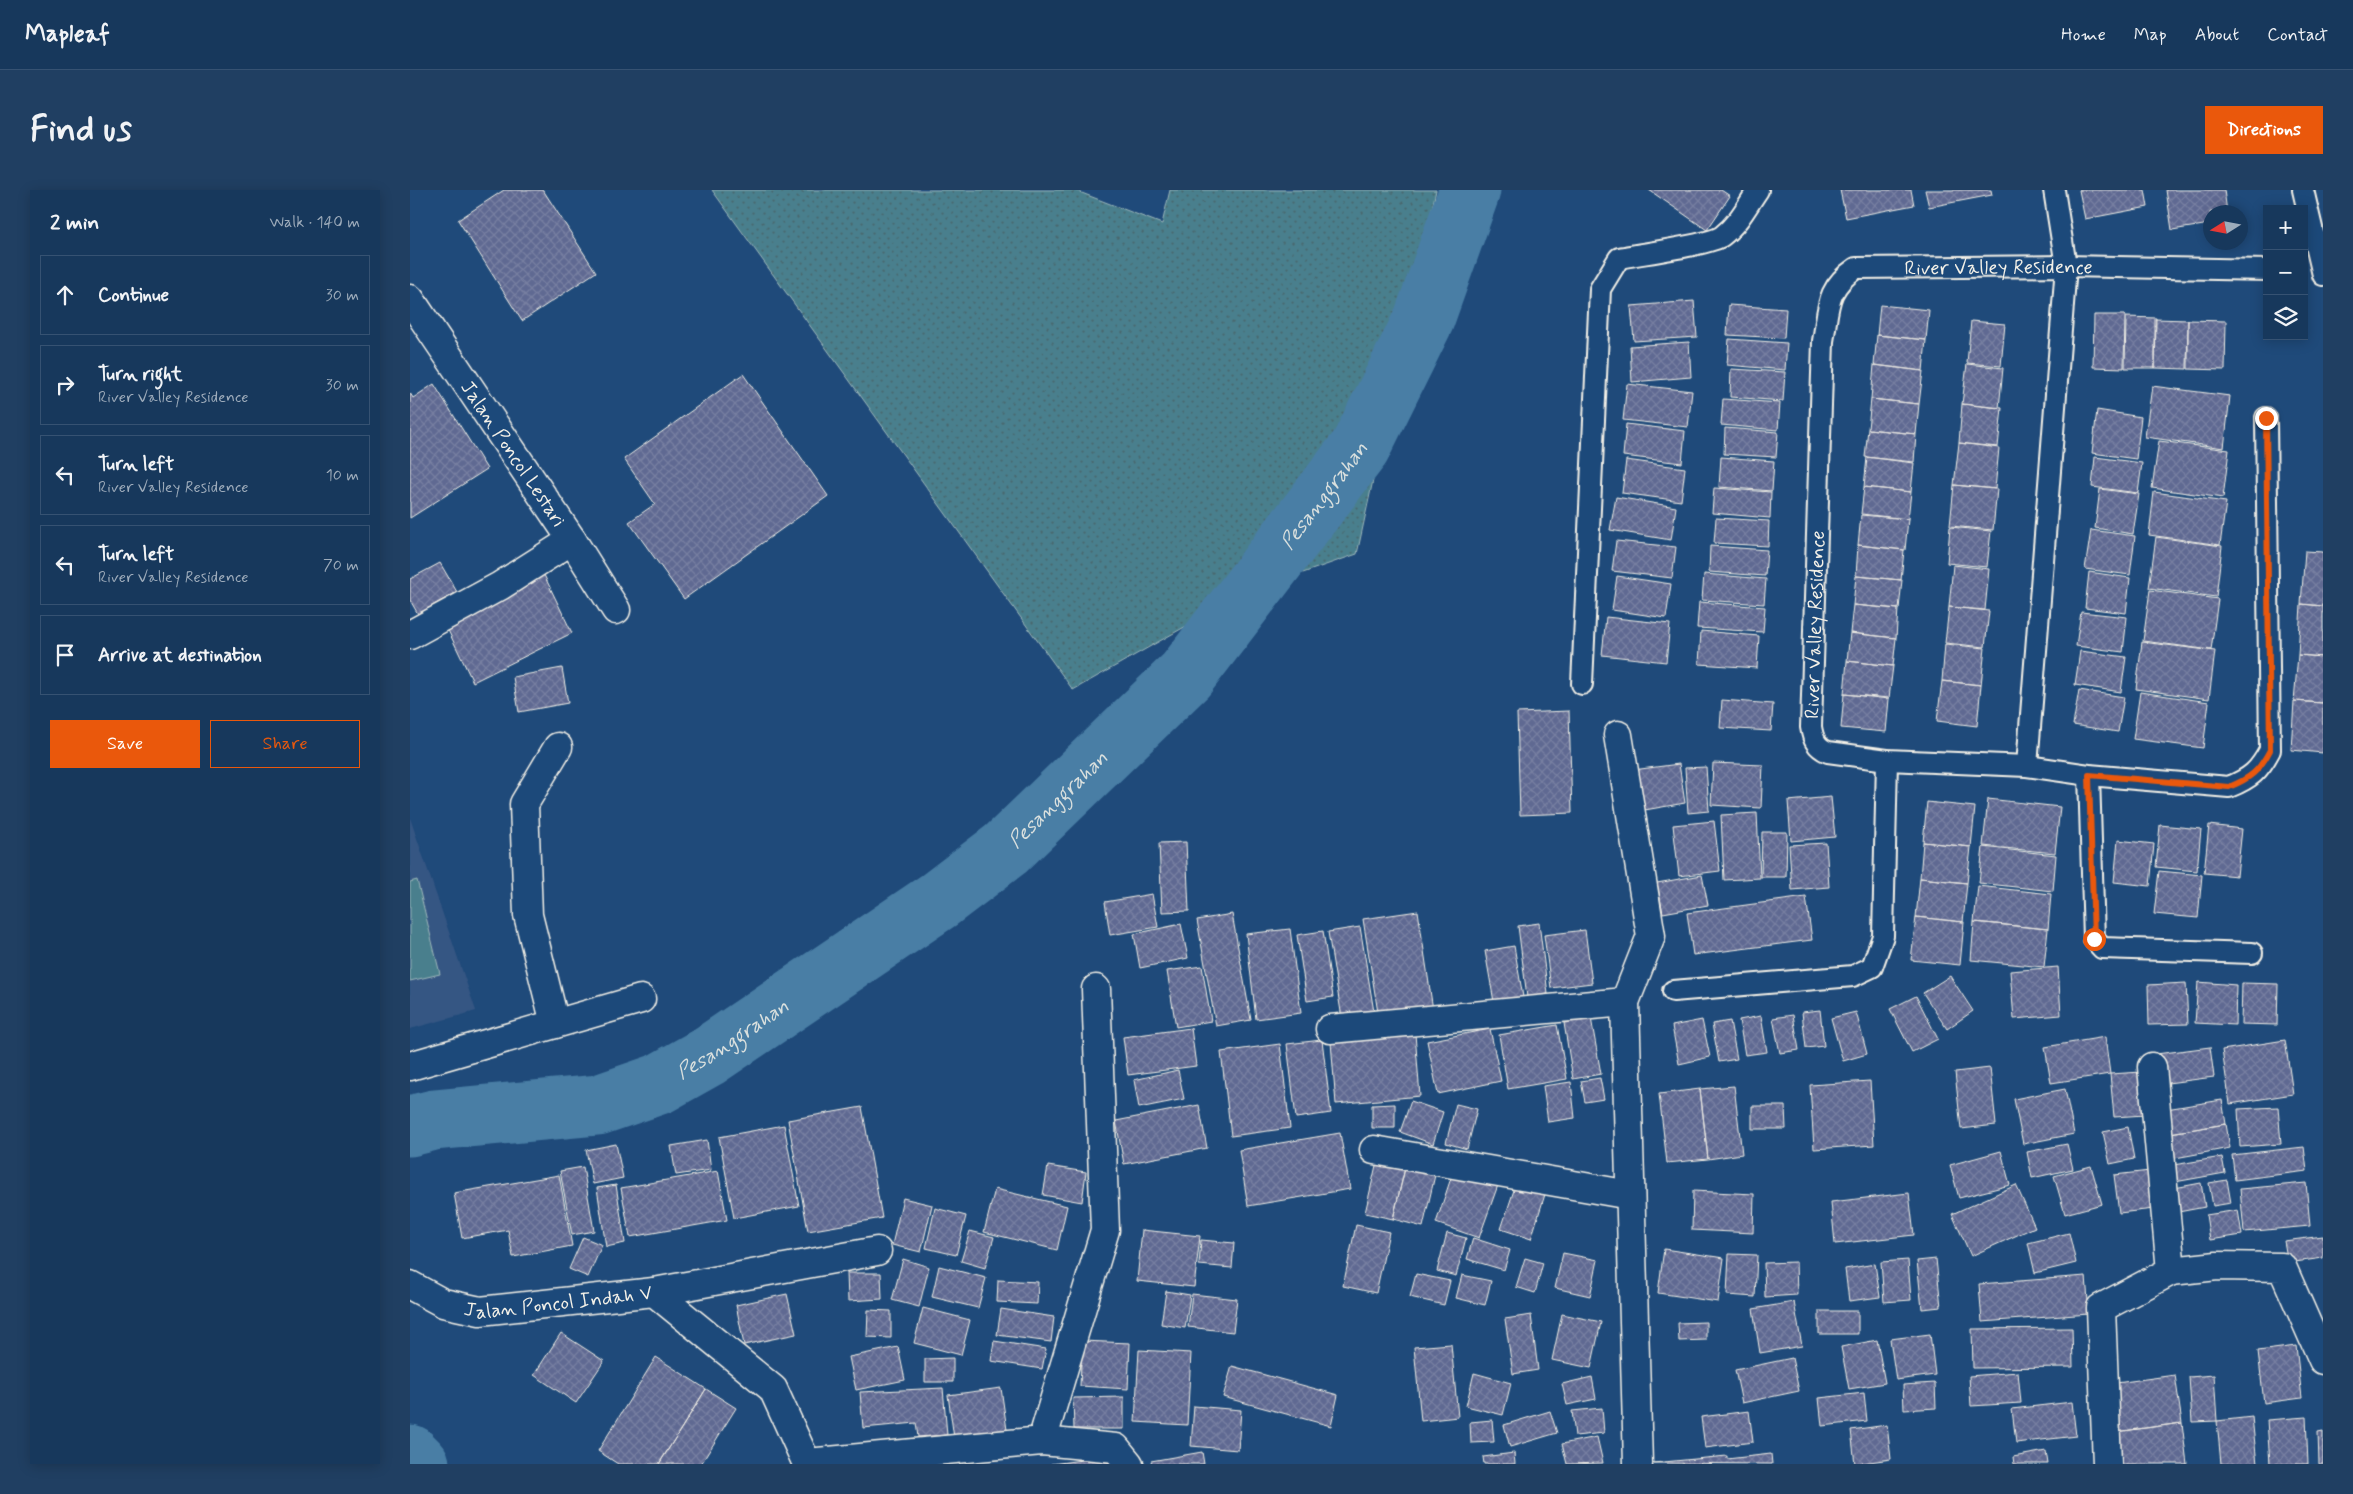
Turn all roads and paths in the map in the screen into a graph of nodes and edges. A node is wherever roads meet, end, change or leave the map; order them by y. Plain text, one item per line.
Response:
1 (1758, 190) edge
2 (2054, 190) edge
3 (2303, 190) edge
4 (2066, 266) junction
5 (2263, 270) edge
6 (2316, 272) edge
7 (410, 299) edge
8 (2266, 418) dead end
9 (572, 540) junction
10 (616, 610) dead end
11 (410, 635) edge
12 (1582, 684) dead end
13 (1618, 735) dead end
14 (558, 747) dead end
15 (1887, 760) junction
16 (2026, 766) junction
17 (2089, 775) junction
18 (2252, 953) dead end
19 (1096, 989) dead end
20 (1673, 991) dead end
21 (641, 1000) dead end
22 (1625, 1002) junction
23 (555, 1024) junction
24 (1330, 1029) dead end
25 (410, 1066) edge
26 (2152, 1067) dead end
27 (1374, 1150) dead end
28 (1630, 1195) junction
29 (877, 1251) dead end
30 (2171, 1271) junction
31 (410, 1285) edge
32 (654, 1292) junction
33 (2323, 1360) edge
34 (1042, 1441) junction
35 (807, 1463) edge
36 (1129, 1464) edge
37 (1638, 1464) edge
38 (2107, 1464) edge

1 - 12 lane
2 - 4 lane
3 - 6 lane
4 - 5 lane, River Valley Residence
4 - 15 lane, River Valley Residence
4 - 16 lane
7 - 9 street, Jalan Poncol Lestari
8 - 17 lane, River Valley Residence
9 - 10 street, Jalan Poncol Lestari
9 - 11 street
13 - 22 street
14 - 23 street
15 - 16 lane, River Valley Residence
15 - 20 lane
16 - 17 lane, River Valley Residence
17 - 18 lane
19 - 34 street
21 - 23 street
22 - 24 street
22 - 28 street
23 - 25 street
26 - 30 street
27 - 28 street
28 - 37 street
29 - 32 street
30 - 33 street
30 - 38 street
31 - 32 street, Jalan Poncol Indah V
32 - 35 street, Jalan Poncol Indah V
34 - 35 street
34 - 36 street

